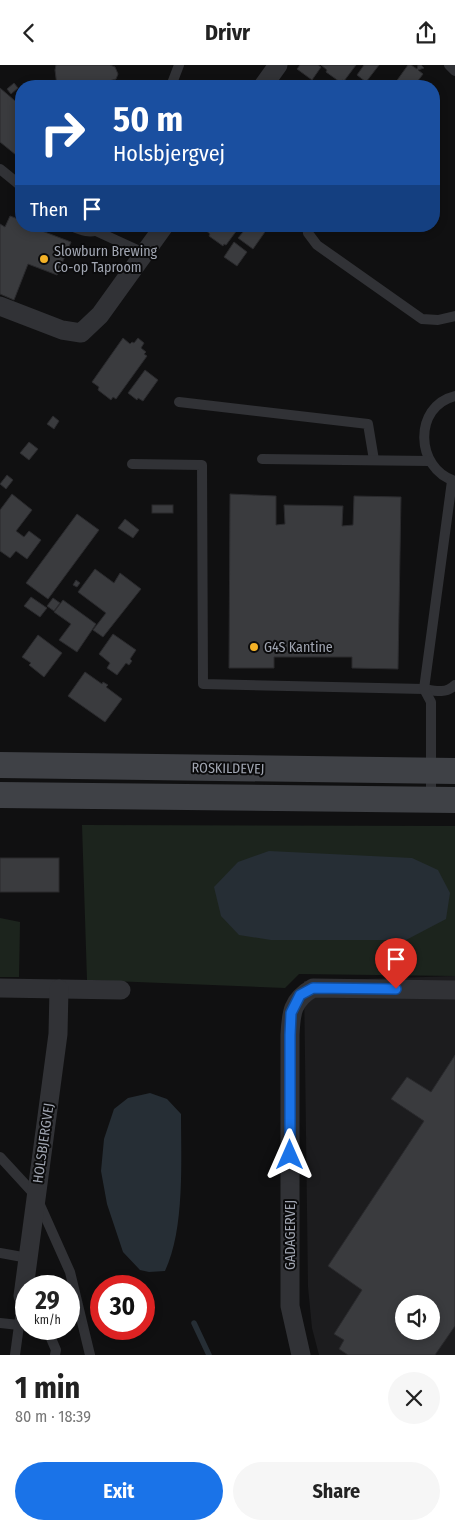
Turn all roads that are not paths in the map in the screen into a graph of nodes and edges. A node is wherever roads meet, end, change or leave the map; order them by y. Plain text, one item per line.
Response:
1 (179, 65) edge
2 (278, 65) edge
3 (173, 80) edge
4 (267, 80) edge
5 (0, 169) edge
6 (15, 181) edge
7 (105, 232) edge
8 (160, 232) edge
9 (308, 232) edge
10 (144, 253) junction
11 (0, 306) edge
12 (455, 316) edge
13 (455, 396) edge
14 (179, 402) dead end
15 (262, 459) dead end
16 (374, 460) junction
17 (429, 461) junction
18 (132, 464) dead end
19 (454, 481) edge
20 (455, 685) edge
21 (424, 689) junction
22 (0, 765) edge
23 (443, 771) edge
24 (0, 795) edge
25 (443, 800) edge
26 (0, 988) edge
27 (59, 989) junction
28 (122, 990) dead end
29 (455, 990) edge
30 (0, 1157) edge
31 (36, 1196) junction
32 (0, 1253) edge
33 (28, 1258) junction
34 (26, 1275) edge
35 (15, 1322) edge
36 (0, 1323) edge
37 (18, 1340) edge
38 (52, 1340) edge
39 (15, 1355) edge
40 (55, 1355) edge
41 (90, 1355) edge
42 (301, 1355) edge

1 - 3 lane
2 - 4 street
5 - 6 lane
7 - 10 lane
8 - 10 street
9 - 12 lane
10 - 11 street
13 - 17 lane
14 - 16 lane
15 - 16 lane
16 - 17 lane
17 - 19 lane
18 - 21 lane
19 - 21 lane
20 - 21 lane
21 - 23 lane
22 - 23 main road, ROSKILDEVEJ
23 - 25 lane
24 - 25 main road
26 - 27 street
27 - 28 street
27 - 31 street, HOLSBJERGVEJ
29 - 42 street, GADAGERVEJ
30 - 31 lane
31 - 33 street, HOLSBJERGVEJ
31 - 41 lane
32 - 33 lane
33 - 34 street, HOLSBJERGVEJ
35 - 36 lane
37 - 39 lane
38 - 40 lane

